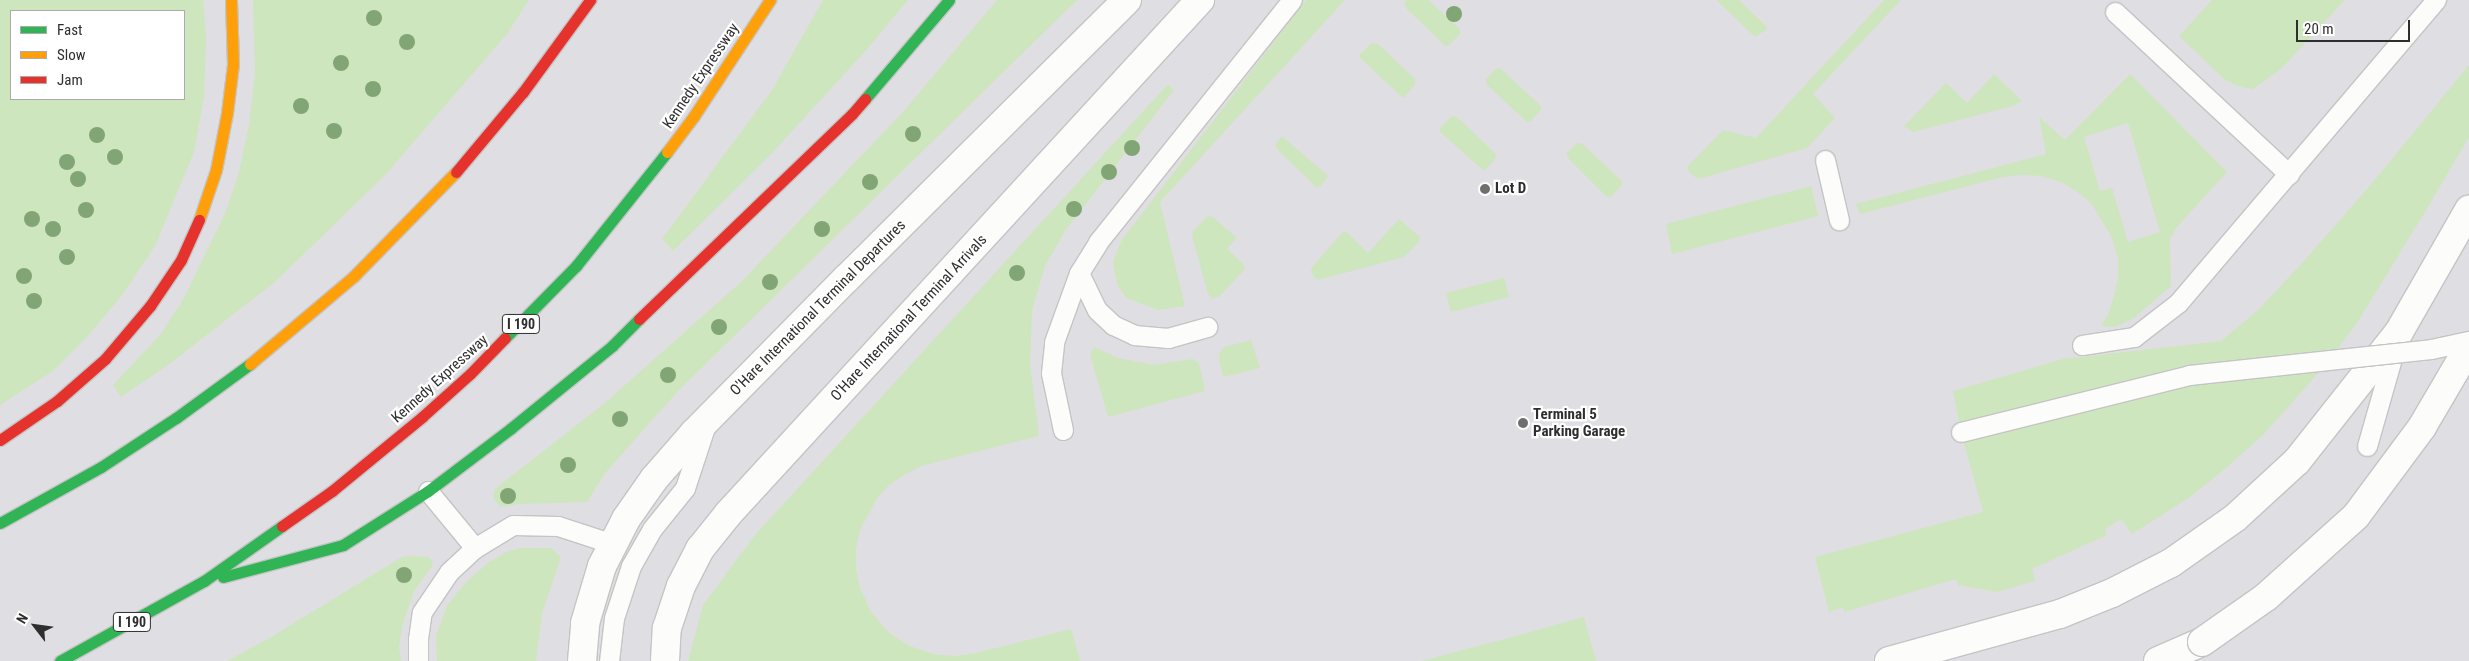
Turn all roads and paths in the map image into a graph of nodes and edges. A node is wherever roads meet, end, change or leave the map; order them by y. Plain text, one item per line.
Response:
1 (231, 0) edge
2 (590, 0) edge
3 (770, 0) edge
4 (949, 0) edge
5 (1127, 0) edge
6 (1200, 0) edge
7 (1292, 0) edge
8 (2436, 0) edge
9 (2115, 12) dead end
10 (1825, 160) dead end
11 (2289, 174) junction
12 (2469, 210) edge
13 (1839, 220) dead end
14 (1079, 273) junction
15 (1207, 327) dead end
16 (2399, 332) junction
17 (2469, 341) edge
18 (2082, 345) dead end
19 (2469, 347) edge
20 (708, 419) junction
21 (1063, 430) dead end
22 (1961, 432) dead end
23 (0, 440) edge
24 (2367, 446) dead end
25 (428, 490) junction
26 (0, 523) edge
27 (612, 544) junction
28 (475, 548) junction
29 (204, 582) junction
30 (60, 661) edge
31 (418, 661) edge
32 (582, 661) edge
33 (609, 661) edge
34 (665, 661) edge
35 (1888, 661) edge
36 (2158, 661) edge

1 - 23 highway
2 - 26 highway
3 - 29 highway, Kennedy Expressway / I 190
4 - 25 highway
5 - 20 street, O'Hare International Terminal Departures
6 - 34 street, O'Hare International Terminal Arrivals
7 - 14 lane
8 - 11 lane
9 - 11 lane
10 - 13 lane
11 - 18 lane
12 - 16 street
14 - 15 lane
14 - 21 lane
16 - 24 lane
16 - 35 street
17 - 22 lane, bridge
19 - 36 street, bridge
20 - 27 street, O'Hare International Terminal Departures
20 - 33 lane
25 - 28 lane
25 - 29 highway
27 - 28 lane
27 - 32 street, O'Hare International Terminal Departures
28 - 31 lane
29 - 30 highway, Kennedy Expressway / I 190

